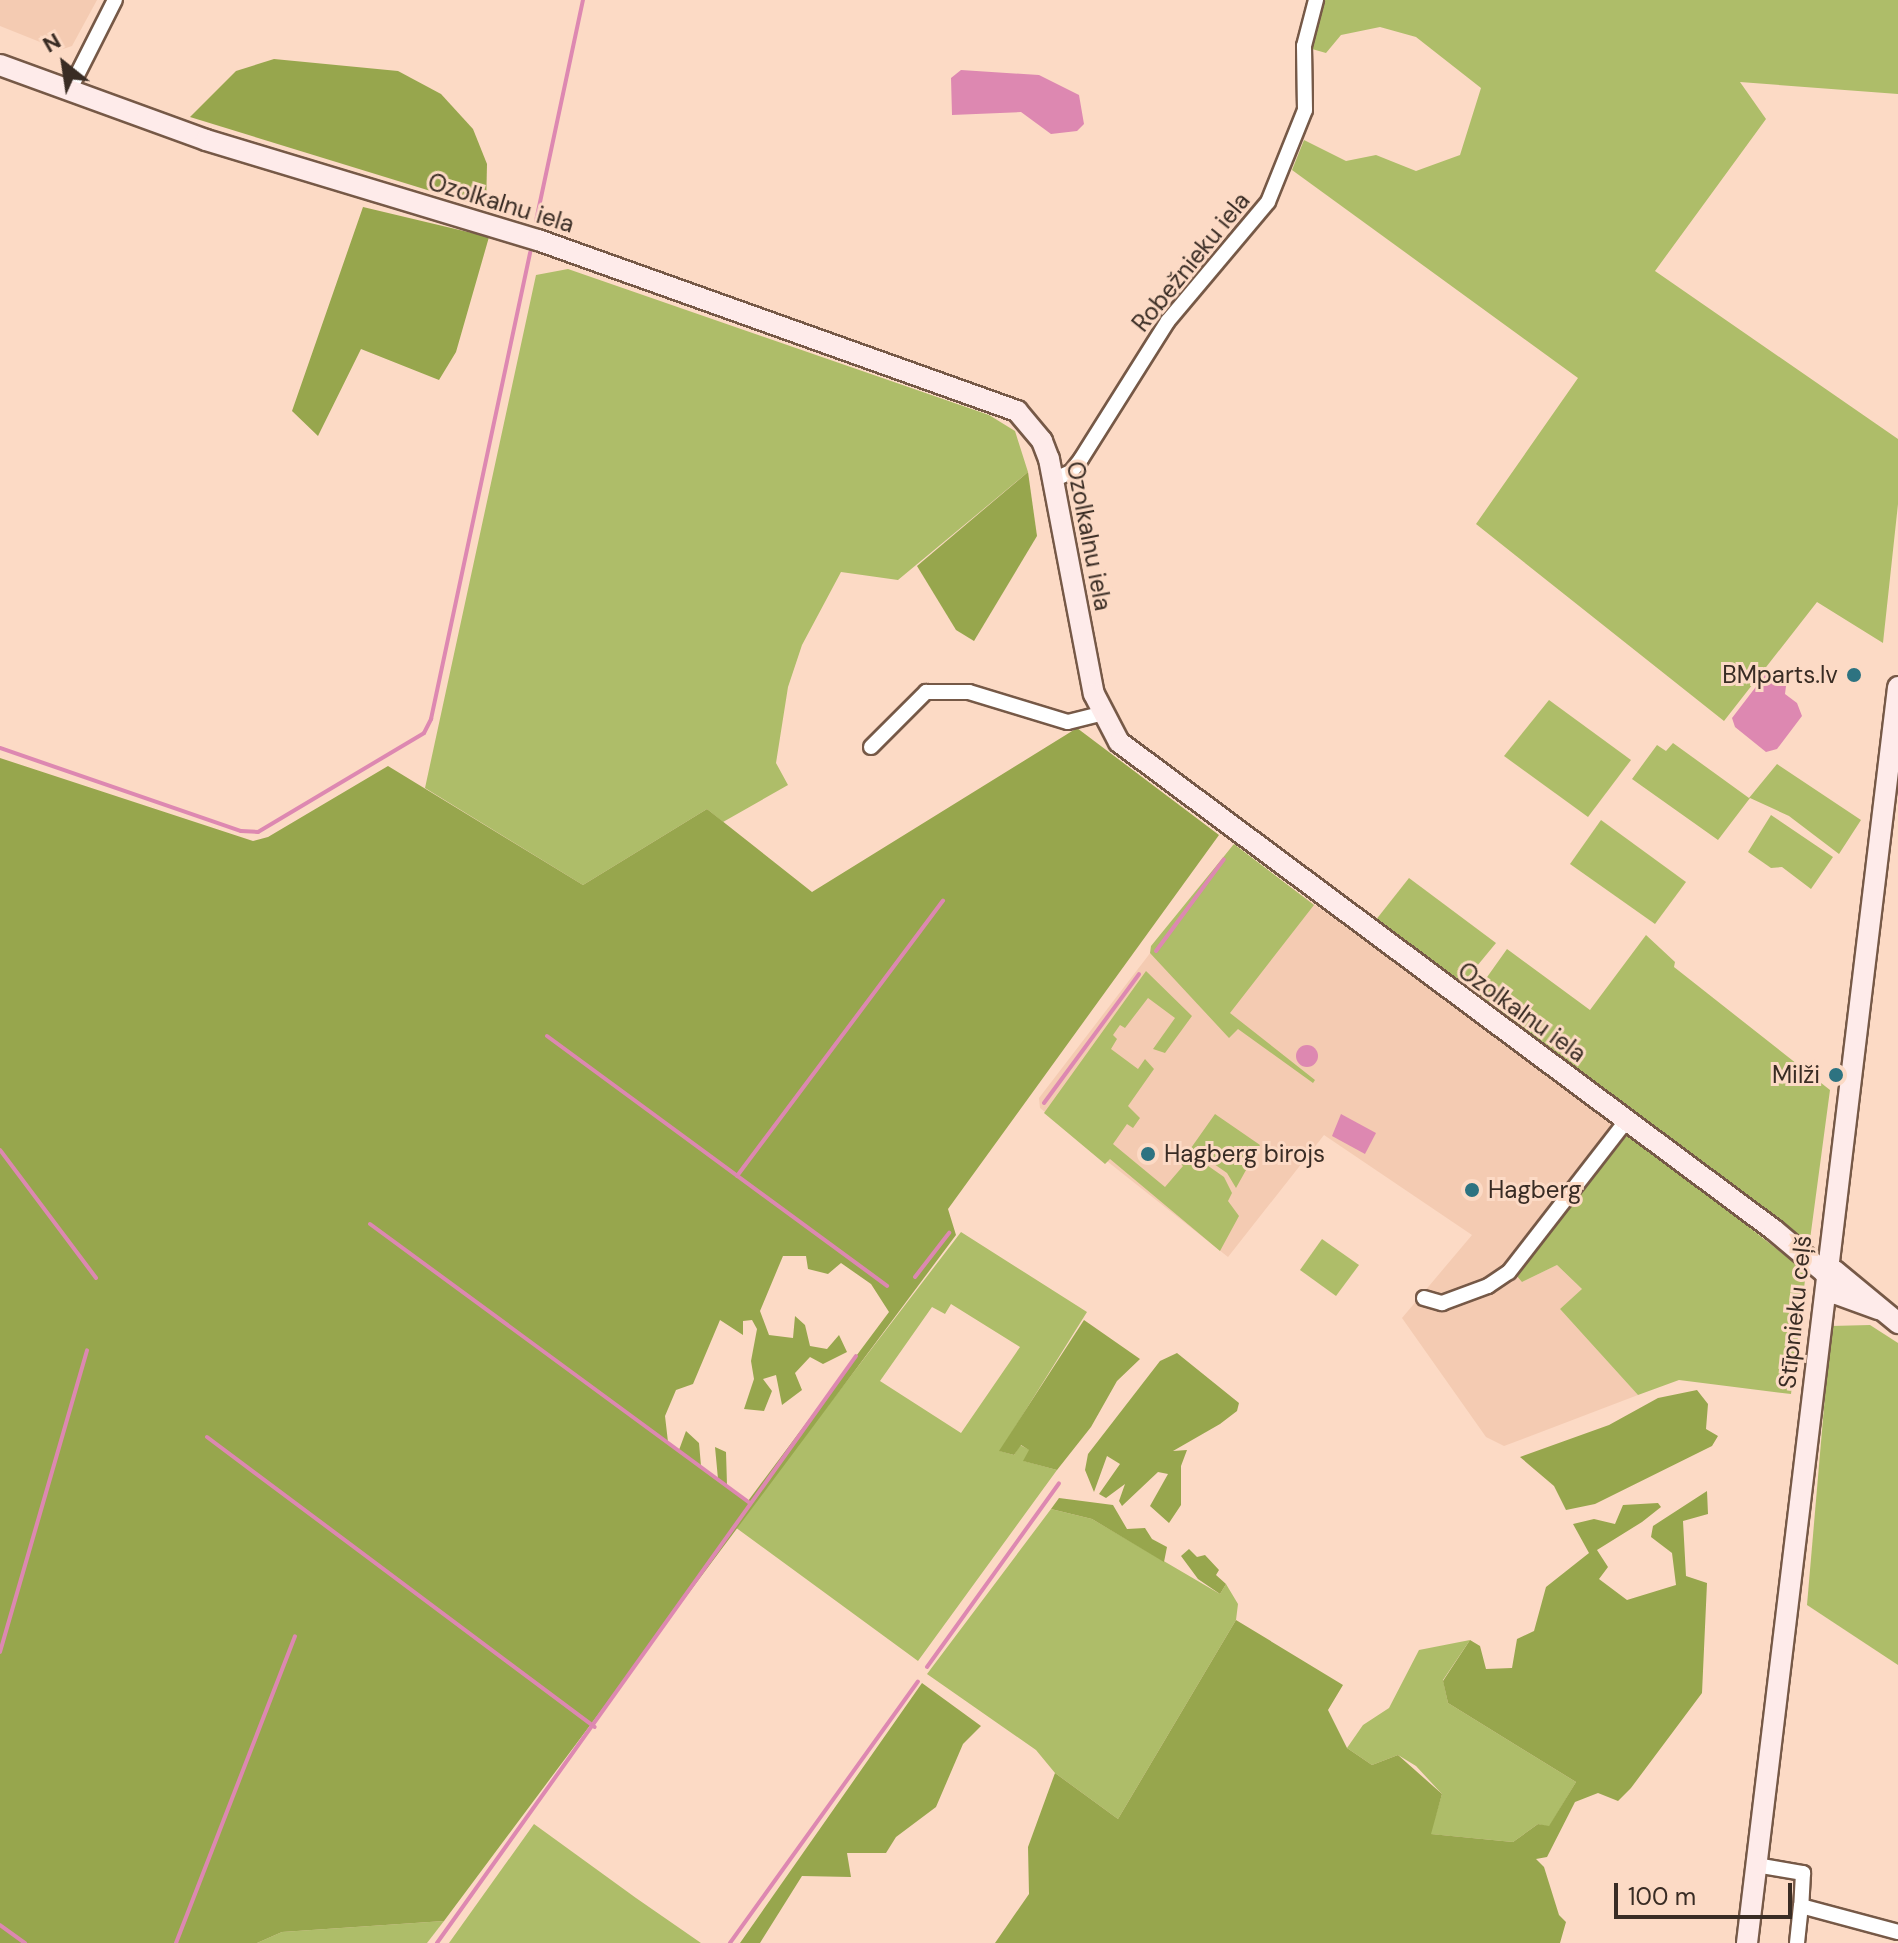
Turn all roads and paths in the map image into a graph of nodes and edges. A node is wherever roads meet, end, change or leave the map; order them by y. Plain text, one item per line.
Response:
1 (115, 0) edge
2 (1316, 0) edge
3 (0, 65) edge
4 (69, 91) junction
5 (1055, 479) junction
6 (1898, 687) edge
7 (1101, 714) junction
8 (871, 747) dead end
9 (1626, 1121) junction
10 (1825, 1273) junction
11 (1424, 1298) dead end
12 (1898, 1323) edge
13 (1756, 1865) junction
14 (1801, 1906) junction
15 (1898, 1932) edge
16 (1747, 1943) edge
17 (1797, 1943) edge

1 - 4 street
2 - 5 street, Robežnieku iela
3 - 4 street, Ozolkalnu iela
4 - 5 street, Ozolkalnu iela
5 - 7 street, Ozolkalnu iela
6 - 10 street, Stīpnieku ceļš
7 - 8 street
7 - 9 street, Ozolkalnu iela
9 - 10 street, Ozolkalnu iela
9 - 11 street
10 - 12 street, Ozolkalnu iela
10 - 13 street, Stīpnieku ceļš
13 - 14 street
13 - 16 street, Stīpnieku ceļš
14 - 15 street
14 - 17 street

